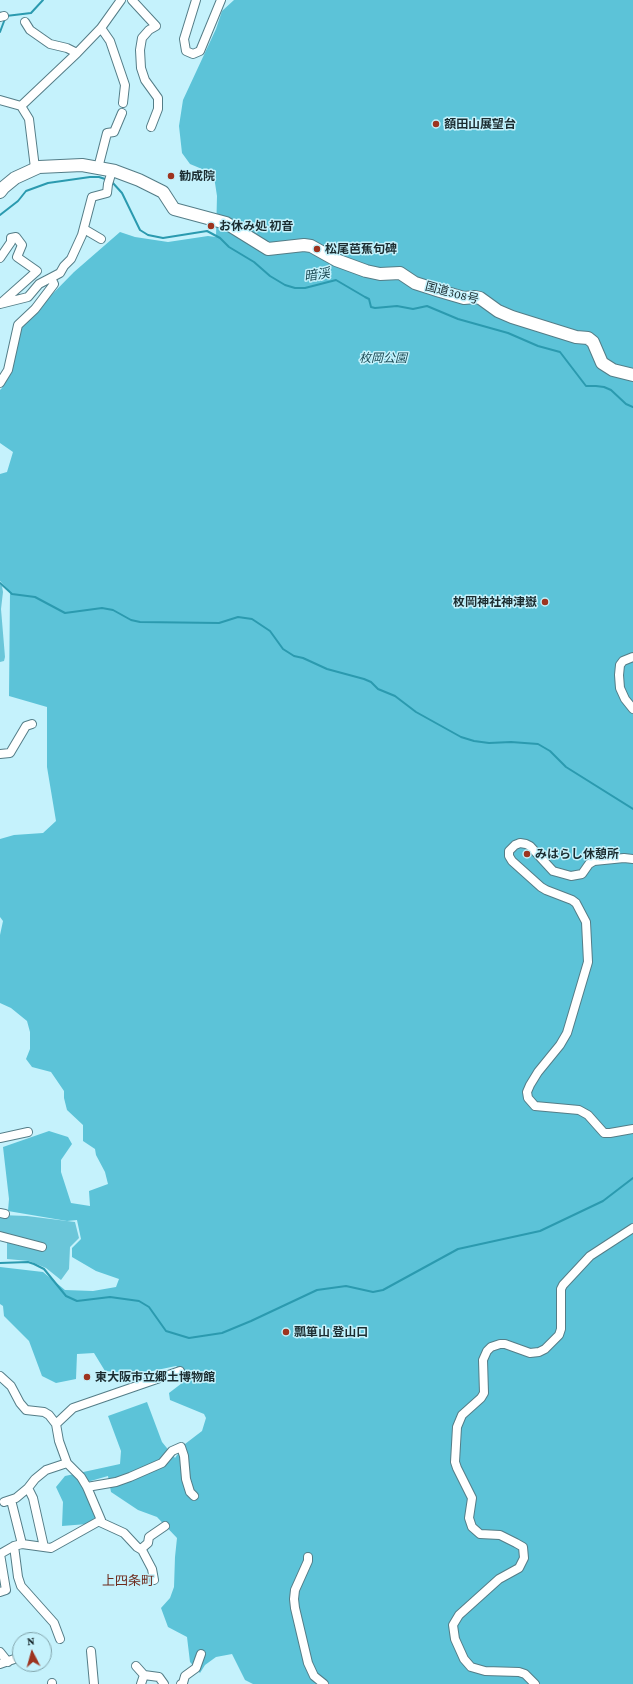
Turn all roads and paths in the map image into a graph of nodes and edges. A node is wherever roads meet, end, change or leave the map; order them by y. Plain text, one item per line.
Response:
1 (121, 0) edge
2 (132, 0) edge
3 (196, 0) edge
4 (221, 0) edge
5 (25, 22) dead end
6 (101, 28) junction
7 (77, 53) junction
8 (1, 97) edge
9 (123, 102) dead end
10 (21, 106) junction
11 (122, 113) dead end
12 (151, 127) dead end
13 (35, 168) junction
14 (98, 168) junction
15 (110, 177) junction
16 (0, 192) edge
17 (84, 229) junction
18 (101, 238) dead end
19 (0, 258) edge
20 (51, 278) junction
21 (0, 304) edge
22 (633, 374) edge
23 (0, 383) edge
24 (633, 657) edge
25 (633, 709) edge
26 (32, 724) dead end
27 (0, 754) edge
28 (633, 859) edge
29 (633, 1129) edge
30 (28, 1132) dead end
31 (0, 1138) edge
32 (633, 1228) edge
33 (0, 1236) edge
34 (42, 1247) dead end
35 (180, 1371) dead end
36 (0, 1376) edge
37 (56, 1424) junction
38 (67, 1462) junction
39 (87, 1487) junction
40 (28, 1488) junction
41 (194, 1496) dead end
42 (100, 1522) junction
43 (165, 1526) dead end
44 (18, 1545) junction
45 (44, 1547) junction
46 (140, 1549) junction
47 (0, 1554) edge
48 (308, 1557) dead end
49 (154, 1580) dead end
50 (0, 1592) edge
51 (60, 1639) dead end
52 (91, 1651) dead end
53 (0, 1652) edge
54 (201, 1654) dead end
55 (4, 1663) edge
56 (136, 1666) dead end
57 (144, 1675) junction
58 (94, 1684) edge
59 (141, 1684) edge
60 (164, 1684) edge
61 (181, 1684) edge
62 (324, 1684) edge
63 (535, 1684) edge

1 - 6 street
2 - 12 street
3 - 4 street
5 - 7 street
6 - 7 street
6 - 9 street
7 - 10 street
8 - 10 street
10 - 13 street
11 - 14 street
13 - 14 highway, 国道308号
13 - 16 highway, 国道308号
14 - 15 highway, 国道308号
15 - 17 street
15 - 22 highway, 国道308号
17 - 18 street
17 - 20 street
19 - 21 street
20 - 21 street
20 - 23 street
24 - 25 street
26 - 27 street
28 - 29 street
30 - 31 street
32 - 63 street
33 - 34 street
35 - 37 street
36 - 37 street
37 - 38 street
38 - 39 street
38 - 40 street
39 - 41 street
39 - 42 street
40 - 44 street
40 - 45 street
42 - 45 street
42 - 46 street
43 - 46 street
44 - 45 street
44 - 47 street
44 - 51 street
46 - 49 street
47 - 50 street
48 - 62 street
52 - 58 street
53 - 55 street
54 - 61 street
56 - 57 street
57 - 59 street
57 - 60 street

